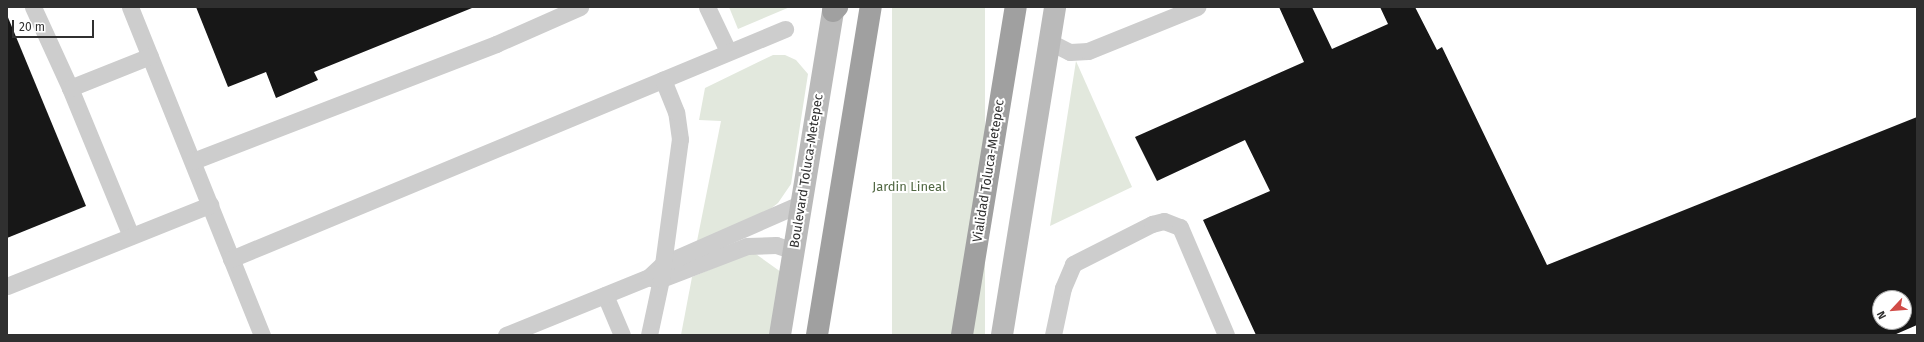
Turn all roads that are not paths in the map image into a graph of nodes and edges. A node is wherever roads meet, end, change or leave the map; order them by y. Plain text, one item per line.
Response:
1 (33, 7) edge
2 (130, 7) edge
3 (580, 7) edge
4 (707, 7) edge
5 (871, 7) edge
6 (1016, 7) edge
7 (1055, 7) edge
8 (1197, 7) edge
9 (835, 8) edge
10 (785, 29) dead end
11 (1050, 42) junction
12 (728, 51) junction
13 (150, 56) junction
14 (663, 80) junction
15 (70, 88) junction
16 (194, 161) junction
17 (800, 204) junction
18 (210, 205) junction
19 (131, 236) junction
20 (795, 251) junction
21 (231, 259) junction
22 (657, 273) junction
23 (7, 286) edge
24 (605, 295) junction
25 (262, 335) edge
26 (506, 335) edge
27 (622, 335) edge
28 (649, 335) edge
29 (780, 335) edge
30 (817, 335) edge
31 (962, 335) edge
32 (1002, 335) edge
33 (1053, 335) edge
34 (1226, 335) edge

1 - 15 lane
2 - 13 lane
3 - 16 lane
4 - 12 lane
5 - 30 highway
6 - 31 highway, Vialidad Toluca-Metepec
7 - 11 main road
8 - 11 lane
9 - 17 main road, Boulevard Toluca-Metepec
10 - 12 lane
11 - 32 main road
12 - 14 lane
13 - 15 lane
13 - 16 lane
14 - 21 lane
14 - 22 lane
15 - 19 lane
16 - 18 lane
17 - 20 main road, Boulevard Toluca-Metepec
17 - 22 lane
18 - 19 lane
18 - 21 lane
19 - 23 lane
20 - 22 lane
20 - 29 main road, Boulevard Toluca-Metepec
21 - 25 lane
22 - 24 lane
22 - 28 lane
24 - 26 lane
24 - 27 lane
33 - 34 lane

